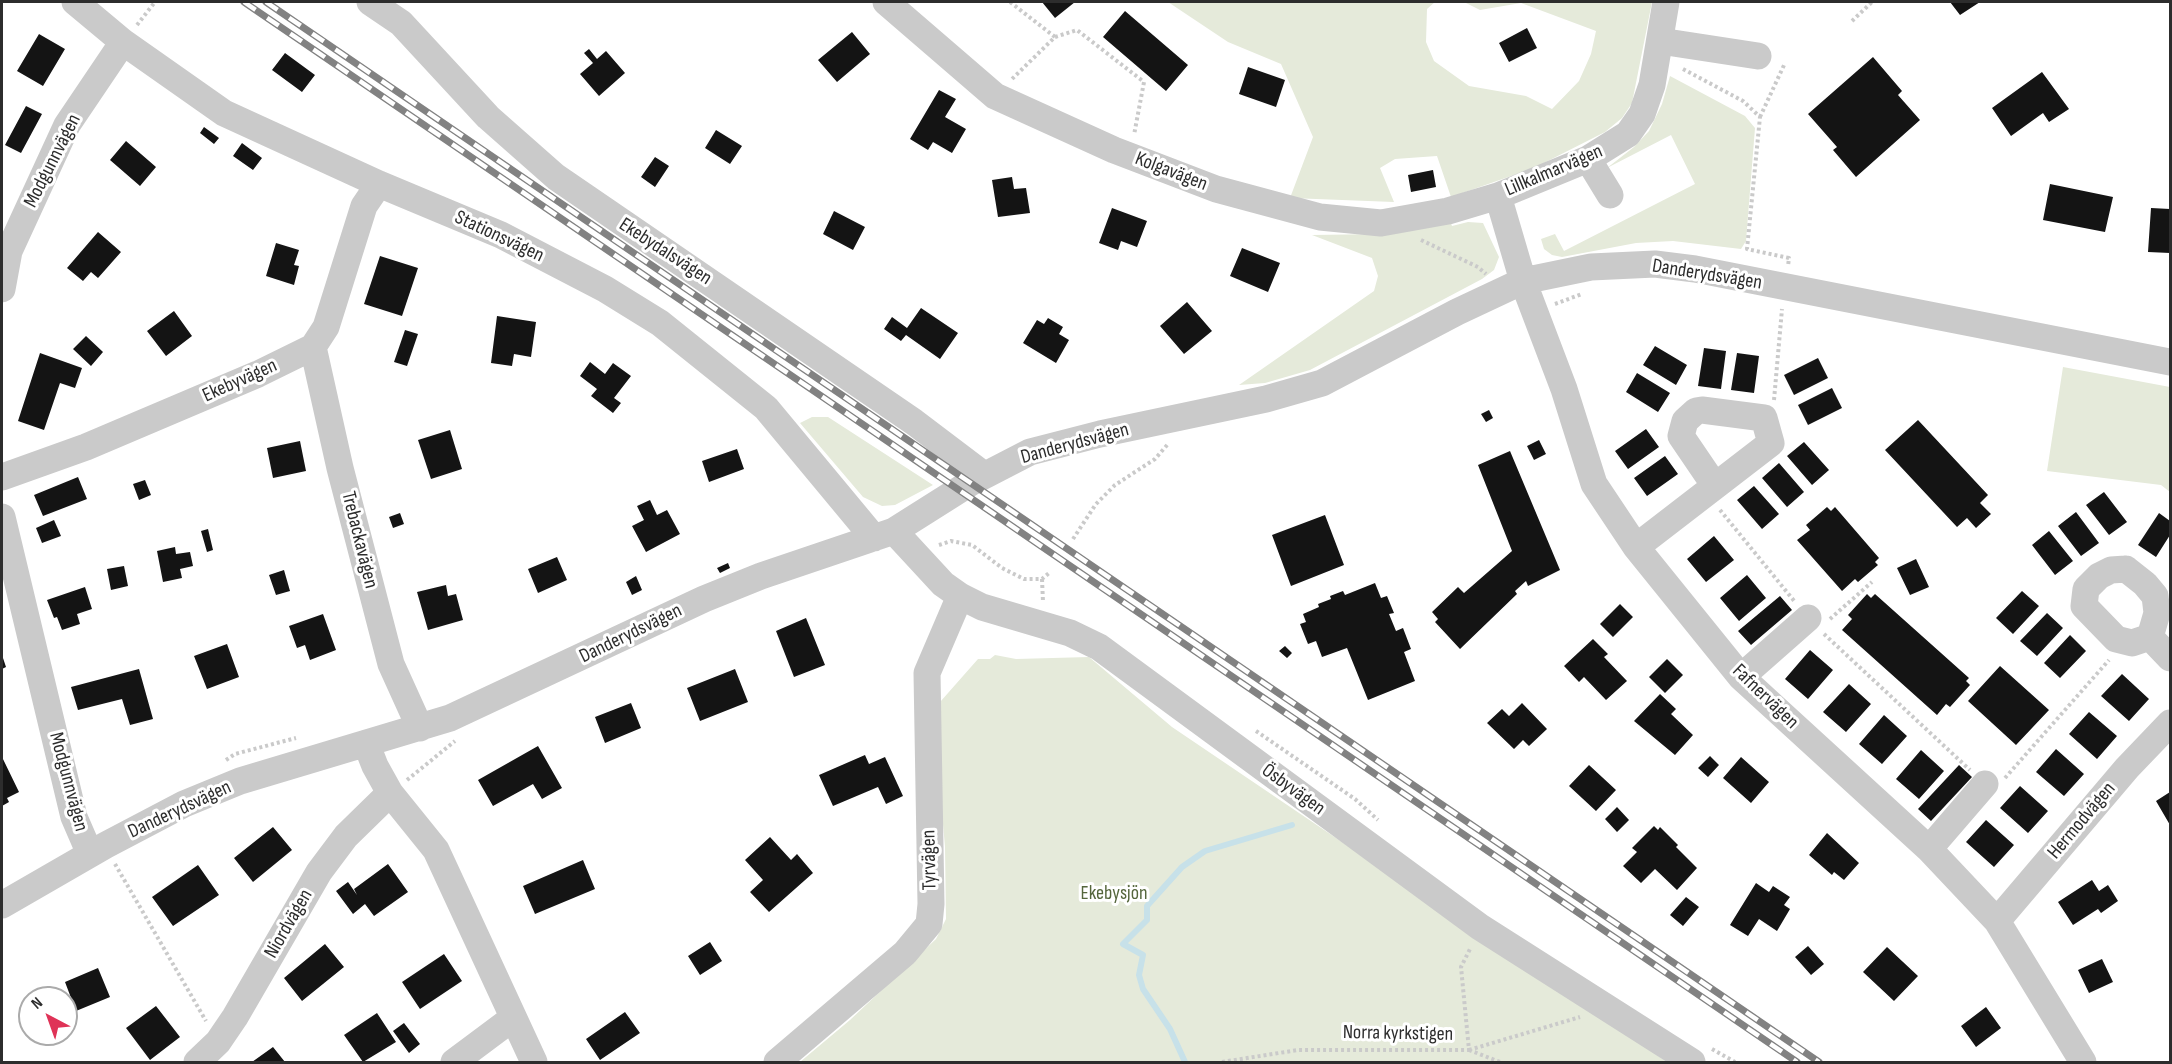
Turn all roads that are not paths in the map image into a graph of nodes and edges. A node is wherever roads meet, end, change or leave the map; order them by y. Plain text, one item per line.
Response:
1 (75, 2) edge
2 (370, 2) edge
3 (886, 2) edge
4 (1666, 2) edge
5 (127, 38) junction
6 (1658, 49) junction
7 (1758, 56) dead end
8 (1588, 159) junction
9 (379, 184) junction
10 (1610, 195) dead end
11 (1498, 196) junction
12 (1523, 281) junction
13 (2, 289) edge
14 (313, 346) junction
15 (2170, 363) edge
16 (984, 475) junction
17 (2, 477) edge
18 (1711, 490) junction
19 (2, 517) edge
20 (884, 534) junction
21 (1636, 547) junction
22 (960, 596) junction
23 (1813, 623) road end
24 (2138, 639) road end
25 (2170, 658) edge
26 (1741, 677) junction
27 (2170, 723) edge
28 (420, 728) junction
29 (366, 743) junction
30 (1985, 784) road end
31 (390, 793) junction
32 (1929, 849) junction
33 (90, 854) junction
34 (2, 905) edge
35 (1997, 921) junction
36 (513, 1018) junction
37 (197, 1062) edge
38 (454, 1062) edge
39 (534, 1062) edge
40 (777, 1062) edge
41 (1692, 1062) edge
42 (2083, 1062) edge

1 - 5 street, Stationsvägen
2 - 16 street, Ekebydalsvägen
3 - 11 street, Kolgavägen
4 - 6 street, Lillkalmarvägen
5 - 9 street, Stationsvägen
5 - 13 street, Modgunnvägen
6 - 7 street
6 - 8 street, Lillkalmarvägen
8 - 10 street
8 - 11 street, Lillkalmarvägen
9 - 14 street
9 - 20 street, Stationsvägen
11 - 12 street, Lillkalmarvägen
12 - 15 street, Danderydsvägen
12 - 16 street, Danderydsvägen
12 - 21 street, Fafnervägen
14 - 17 street, Ekebyvägen
14 - 28 street, Trebackavägen
16 - 20 street, Danderydsvägen
18 - 18 street
18 - 21 street
19 - 33 street, Modgunnvägen
20 - 22 street, Ösbyvägen
20 - 28 street, Danderydsvägen
21 - 26 street, Fafnervägen
22 - 40 street, Tyrvägen
22 - 41 street, Ösbyvägen
23 - 26 street
24 - 25 street
26 - 32 street, Fafnervägen
27 - 35 street, Hermodvägen
28 - 29 street, Danderydsvägen
29 - 31 street
29 - 33 street, Danderydsvägen
30 - 32 street
31 - 36 street
31 - 37 street, Niordvägen
32 - 35 street, Fafnervägen
33 - 34 street, Danderydsvägen
35 - 42 street, Fafnervägen
36 - 38 street
36 - 39 street

